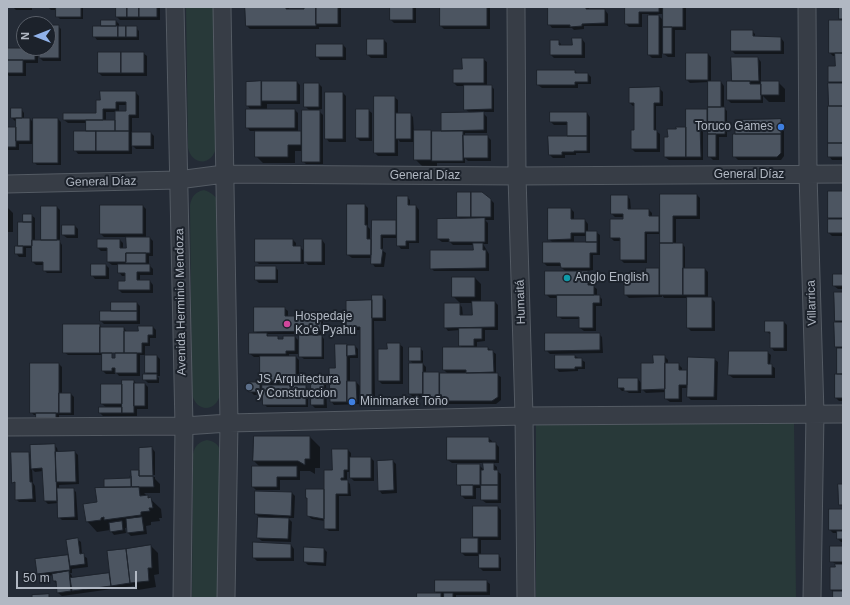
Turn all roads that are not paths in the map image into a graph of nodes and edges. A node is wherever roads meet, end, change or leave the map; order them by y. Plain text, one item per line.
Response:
1 (175, 7) edge
2 (222, 7) edge
3 (516, 7) edge
4 (807, 7) edge
5 (224, 174) junction
6 (808, 174) junction
7 (843, 174) edge
8 (517, 176) junction
9 (178, 180) junction
10 (7, 184) edge
11 (815, 414) junction
12 (843, 414) edge
13 (524, 416) junction
14 (230, 423) junction
15 (184, 426) junction
16 (7, 427) edge
17 (182, 598) edge
18 (226, 598) edge
19 (526, 598) edge
20 (812, 598) edge

1 - 9 street, Avenida Herminio Mendoza
2 - 5 street
3 - 8 street, Humaitá
4 - 6 street, Villarrica
5 - 8 street, General Díaz
5 - 9 street, General Díaz
5 - 14 street
6 - 7 street, General Díaz
6 - 8 street, General Díaz
6 - 11 street, Villarrica
8 - 13 street, Humaitá
9 - 10 street, General Díaz
9 - 15 street, Avenida Herminio Mendoza
11 - 12 street
11 - 13 street
11 - 20 street, Villarrica
13 - 14 street
13 - 19 street, Humaitá
14 - 15 street
14 - 18 street
15 - 16 street
15 - 17 street, Avenida Herminio Mendoza

